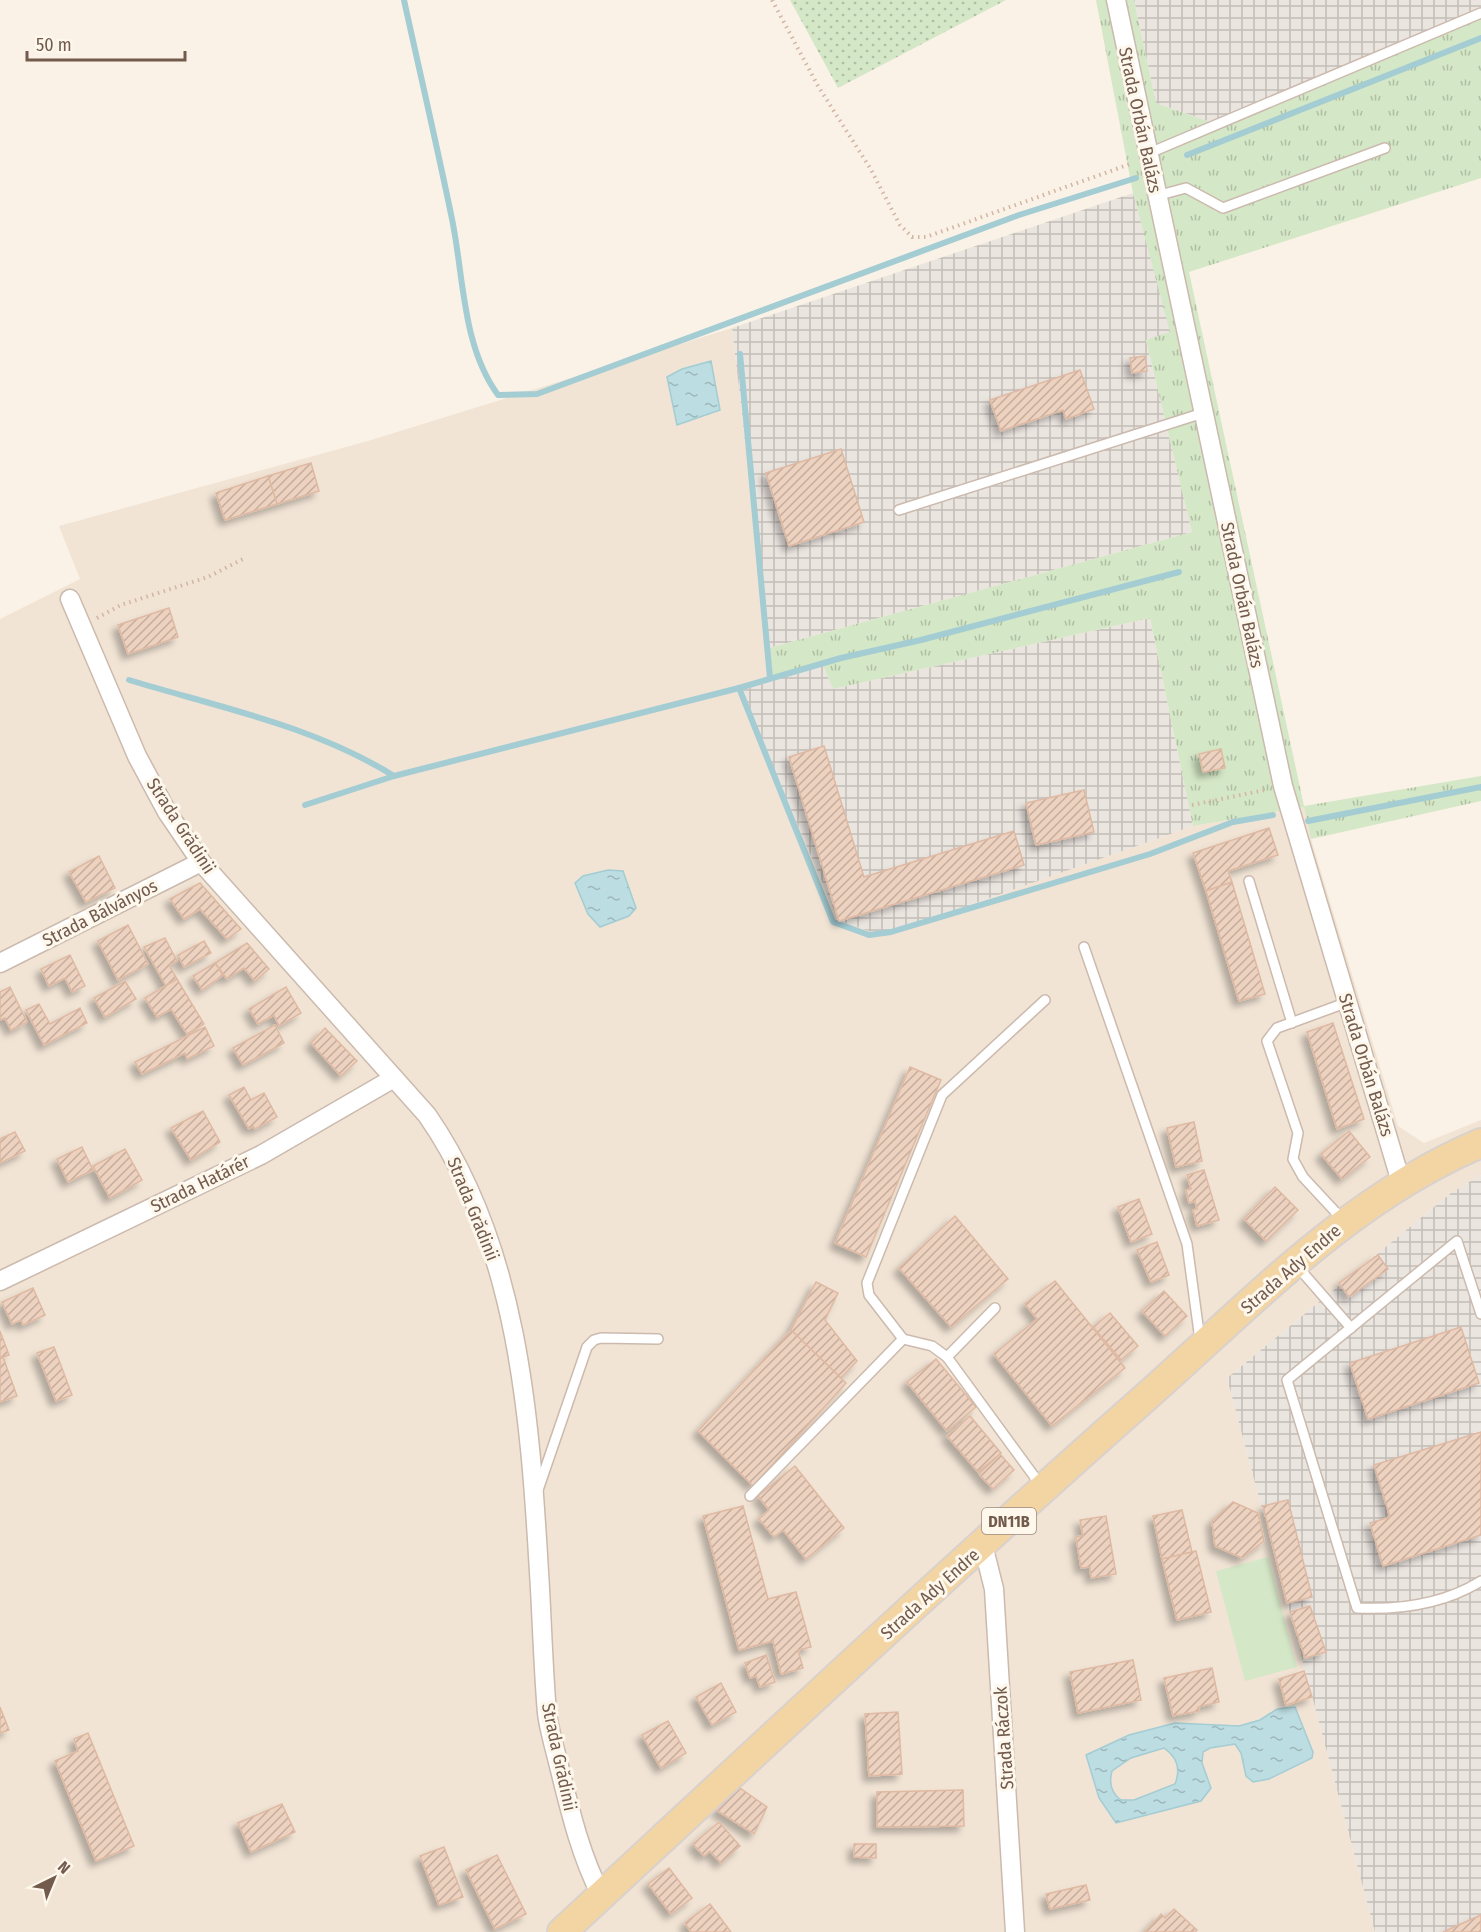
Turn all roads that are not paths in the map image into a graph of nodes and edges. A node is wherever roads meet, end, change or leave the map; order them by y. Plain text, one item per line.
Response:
1 (1116, 0) edge
2 (1481, 13) edge
3 (1385, 148) dead end
4 (1147, 156) junction
5 (1156, 196) junction
6 (1203, 413) junction
7 (899, 510) dead end
8 (70, 599) dead end
9 (201, 862) junction
10 (1250, 881) dead end
11 (1084, 947) dead end
12 (0, 963) edge
13 (1045, 1000) dead end
14 (1347, 1002) junction
15 (1292, 1023) junction
16 (394, 1078) junction
17 (1481, 1143) edge
18 (1401, 1182) junction
19 (1345, 1221) junction
20 (1296, 1264) junction
21 (0, 1281) edge
22 (995, 1308) dead end
23 (1481, 1314) edge
24 (1351, 1328) junction
25 (658, 1339) dead end
26 (903, 1339) junction
27 (1201, 1348) junction
28 (947, 1357) junction
29 (1044, 1489) junction
30 (750, 1496) dead end
31 (535, 1498) junction
32 (983, 1545) junction
33 (1481, 1581) edge
34 (601, 1895) junction
35 (565, 1931) edge
36 (1015, 1932) edge

1 - 4 street, Strada Orbán Balázs
2 - 4 lane
3 - 5 lane
4 - 5 street, Strada Orbán Balázs
5 - 6 street, Strada Orbán Balázs
6 - 7 lane
6 - 14 street, Strada Orbán Balázs
8 - 9 street, Strada Grădinii
9 - 12 street, Strada Bálványos
9 - 16 street, Strada Grădinii
10 - 15 lane
11 - 27 lane
13 - 26 lane
14 - 15 lane
14 - 18 street, Strada Orbán Balázs
15 - 19 lane
16 - 21 street, Strada Határér
16 - 31 street, Strada Grădinii
17 - 18 main road, Strada Ady Endre / DN11B
18 - 19 main road, Strada Ady Endre / DN11B
19 - 20 main road, Strada Ady Endre / DN11B
20 - 24 lane
20 - 27 main road, Strada Ady Endre / DN11B
22 - 28 lane
23 - 24 lane
24 - 33 lane
25 - 31 lane
26 - 28 lane
26 - 30 lane
27 - 29 main road, Strada Ady Endre / DN11B
28 - 29 lane
29 - 32 main road, Strada Ady Endre / DN11B
31 - 34 street, Strada Grădinii
32 - 34 main road, Strada Ady Endre / DN11B
32 - 36 street, Strada Ráczok
34 - 35 main road, Strada Ady Endre / DN11B

